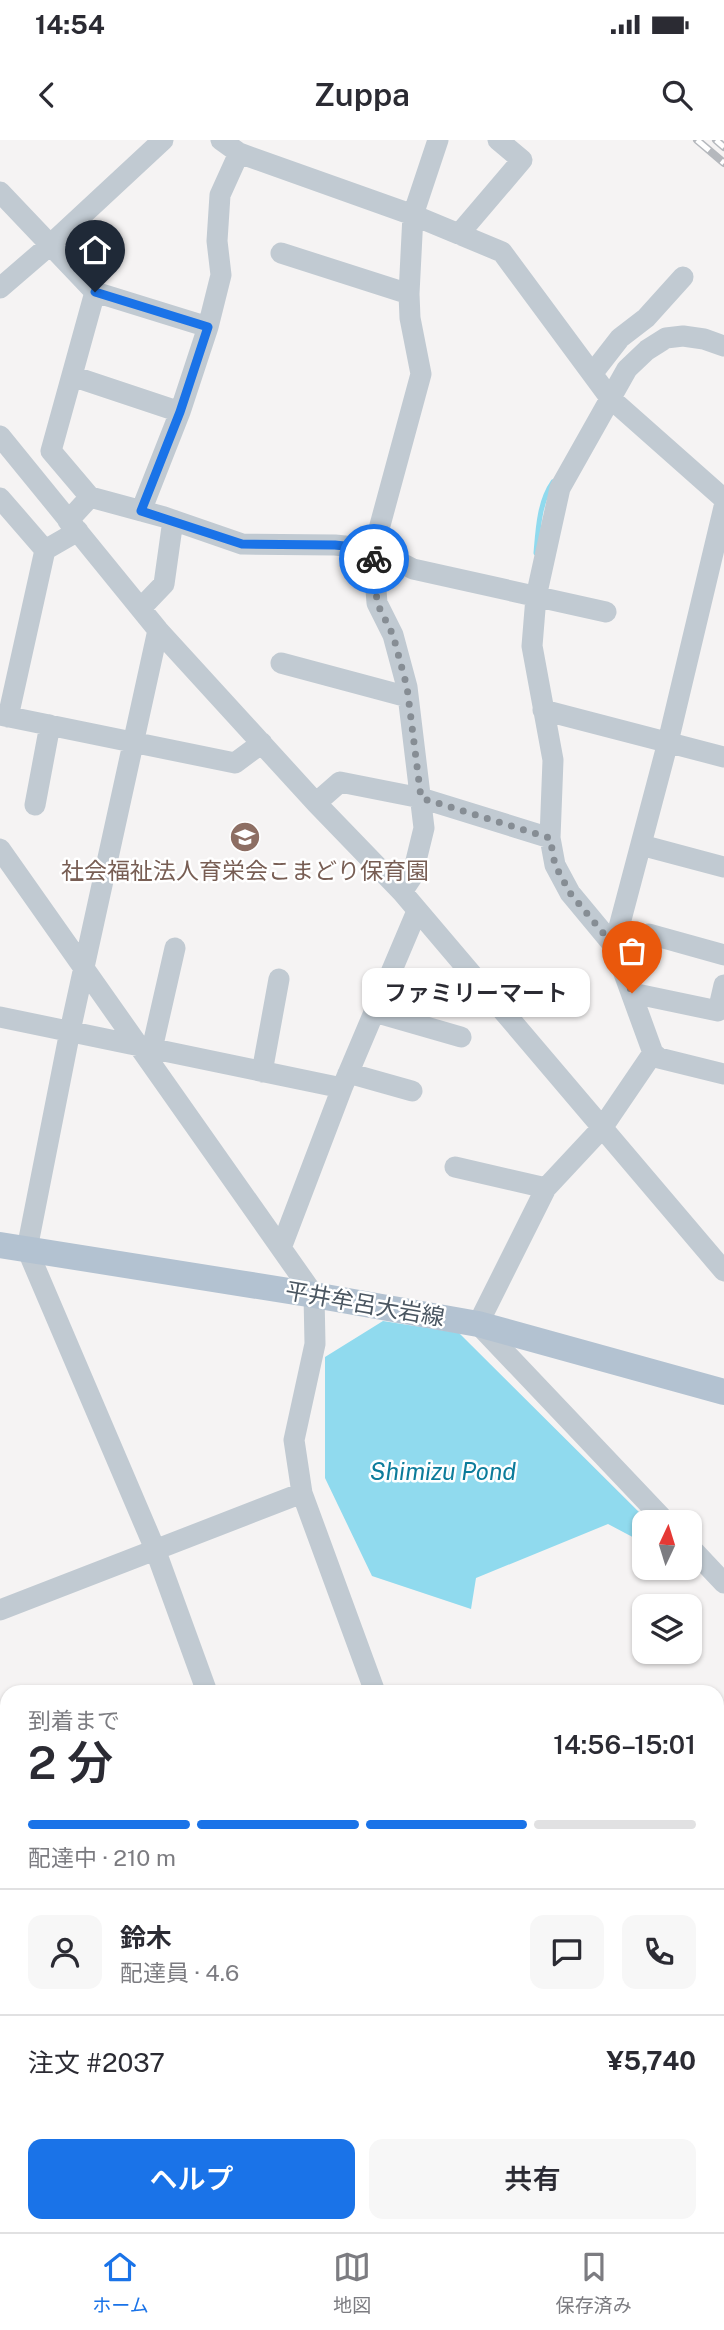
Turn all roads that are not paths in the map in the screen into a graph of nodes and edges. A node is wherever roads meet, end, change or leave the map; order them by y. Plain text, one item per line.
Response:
1 (163, 140) edge
2 (221, 140) edge
3 (438, 140) edge
4 (498, 140) edge
5 (239, 153) junction
6 (0, 192) edge
7 (413, 215) junction
8 (459, 234) junction
9 (50, 245) junction
10 (281, 253) dead end
11 (683, 277) dead end
12 (0, 288) edge
13 (95, 292) junction
14 (409, 294) junction
15 (208, 327) junction
16 (724, 346) edge
17 (72, 376) junction
18 (602, 388) junction
19 (180, 412) junction
20 (0, 436) edge
21 (90, 497) junction
22 (0, 498) edge
23 (724, 499) edge
24 (724, 508) edge
25 (141, 511) junction
26 (173, 520) junction
27 (73, 526) junction
28 (46, 550) junction
29 (373, 551) junction
30 (536, 597) junction
31 (142, 607) junction
32 (606, 612) dead end
33 (158, 630) junction
34 (281, 663) dead end
35 (408, 697) junction
36 (543, 710) junction
37 (4, 716) edge
38 (50, 725) junction
39 (668, 742) junction
40 (133, 743) junction
41 (262, 743) junction
42 (724, 757) edge
43 (421, 798) junction
44 (316, 803) junction
45 (35, 805) dead end
46 (550, 838) junction
47 (641, 845) junction
48 (0, 849) edge
49 (724, 867) edge
50 (402, 892) junction
51 (417, 911) junction
52 (614, 946) junction
53 (175, 948) dead end
54 (724, 955) edge
55 (85, 968) junction
56 (279, 979) dead end
57 (724, 985) edge
58 (632, 993) junction
59 (374, 1012) junction
60 (0, 1017) edge
61 (70, 1031) junction
62 (461, 1037) dead end
63 (146, 1047) junction
64 (653, 1053) junction
65 (262, 1072) junction
66 (724, 1074) edge
67 (345, 1081) junction
68 (412, 1091) dead end
69 (602, 1128) junction
70 (454, 1167) dead end
71 (547, 1188) junction
72 (0, 1245) edge
73 (281, 1248) junction
74 (27, 1250) junction
75 (724, 1271) edge
76 (314, 1295) junction
77 (478, 1324) junction
78 (724, 1392) edge
79 (302, 1493) junction
80 (655, 1510) edge
81 (155, 1549) junction
82 (702, 1560) edge
83 (724, 1583) edge
84 (0, 1610) edge
85 (204, 1685) edge
86 (372, 1685) edge

1 - 9 street
2 - 5 street
3 - 7 street
4 - 8 street
5 - 7 street
5 - 15 street
6 - 9 street
7 - 8 street
7 - 14 street
8 - 18 street
9 - 12 street
9 - 13 street
10 - 14 street
11 - 18 street
13 - 15 street
13 - 17 street
14 - 29 street
15 - 19 street
16 - 18 street
17 - 19 street
17 - 21 street
18 - 23 street
18 - 30 street
19 - 25 street
20 - 27 street
21 - 25 street
21 - 27 street
22 - 28 street
24 - 39 street
25 - 26 street
26 - 29 street
26 - 31 street
27 - 28 street
27 - 31 street
28 - 37 street
29 - 30 street
29 - 35 street
30 - 32 street
30 - 36 street
31 - 33 street
33 - 40 street
33 - 41 street
34 - 35 street
35 - 43 street
36 - 39 street
36 - 46 street
37 - 38 street
38 - 40 street
38 - 45 street
39 - 42 street
39 - 47 street
40 - 41 street
40 - 55 street
41 - 44 street
43 - 44 street
43 - 46 street
43 - 50 street
44 - 50 street
46 - 52 street
47 - 49 street
47 - 52 street
48 - 55 street
50 - 51 street
51 - 59 street
51 - 69 street
52 - 54 street
52 - 58 street
53 - 63 street
55 - 61 street
55 - 63 street
56 - 65 street
57 - 58 street
58 - 64 street
59 - 62 street
59 - 67 street
60 - 61 street
61 - 63 street
61 - 74 street
63 - 65 street
63 - 73 street
64 - 66 street
64 - 69 street
65 - 67 street
67 - 68 street
67 - 73 street
69 - 71 street
69 - 75 street
70 - 71 street
71 - 77 street
72 - 74 main road, 平井牟呂大岩線
73 - 76 street
74 - 76 main road, 平井牟呂大岩線
74 - 81 street
76 - 77 main road, 平井牟呂大岩線
76 - 79 street
77 - 78 main road, 平井牟呂大岩線
77 - 80 street
79 - 81 street
79 - 86 street
81 - 84 street
81 - 85 street
82 - 83 street

